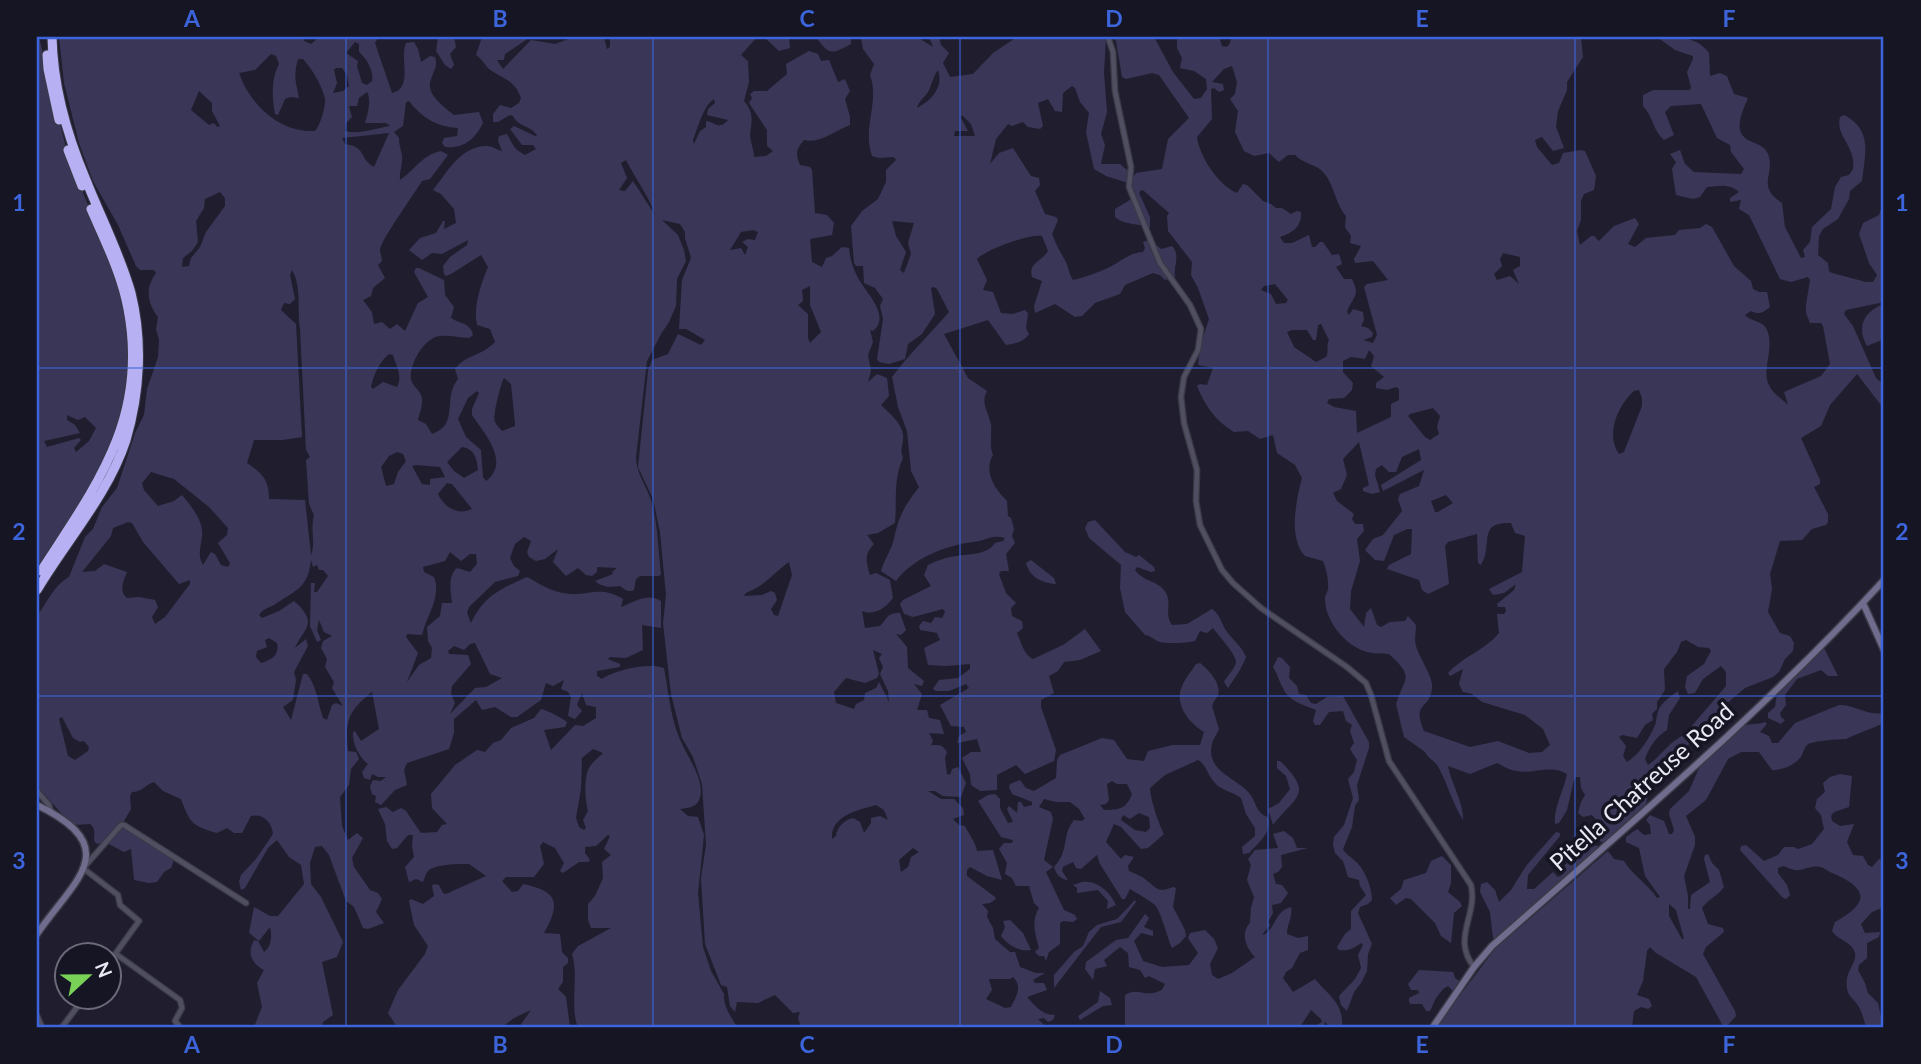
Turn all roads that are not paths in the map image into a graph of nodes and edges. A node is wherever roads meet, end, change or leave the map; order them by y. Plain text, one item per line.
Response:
1 (49, 37) edge
2 (1109, 40) dead end
3 (37, 578) edge
4 (1884, 580) edge
5 (37, 590) edge
6 (1863, 603) junction
7 (1884, 650) edge
8 (37, 791) edge
9 (37, 805) edge
10 (51, 812) junction
11 (85, 867) junction
12 (246, 903) dead end
13 (37, 934) edge
14 (122, 946) edge
15 (122, 958) edge
16 (1474, 967) junction
17 (73, 1012) edge
18 (37, 1016) edge
19 (41, 1027) edge
20 (62, 1027) edge
21 (180, 1027) edge
22 (1433, 1027) edge

1 - 3 highway
1 - 5 highway
2 - 16 street
4 - 6 main road, Pitella Chatreuse Road
6 - 7 main road
6 - 16 main road, Pitella Chatreuse Road
8 - 10 street
9 - 10 main road
10 - 11 main road
11 - 12 street
11 - 13 main road
11 - 14 street
15 - 21 street
16 - 22 main road, Pitella Chatreuse Road
17 - 20 street
18 - 19 street

